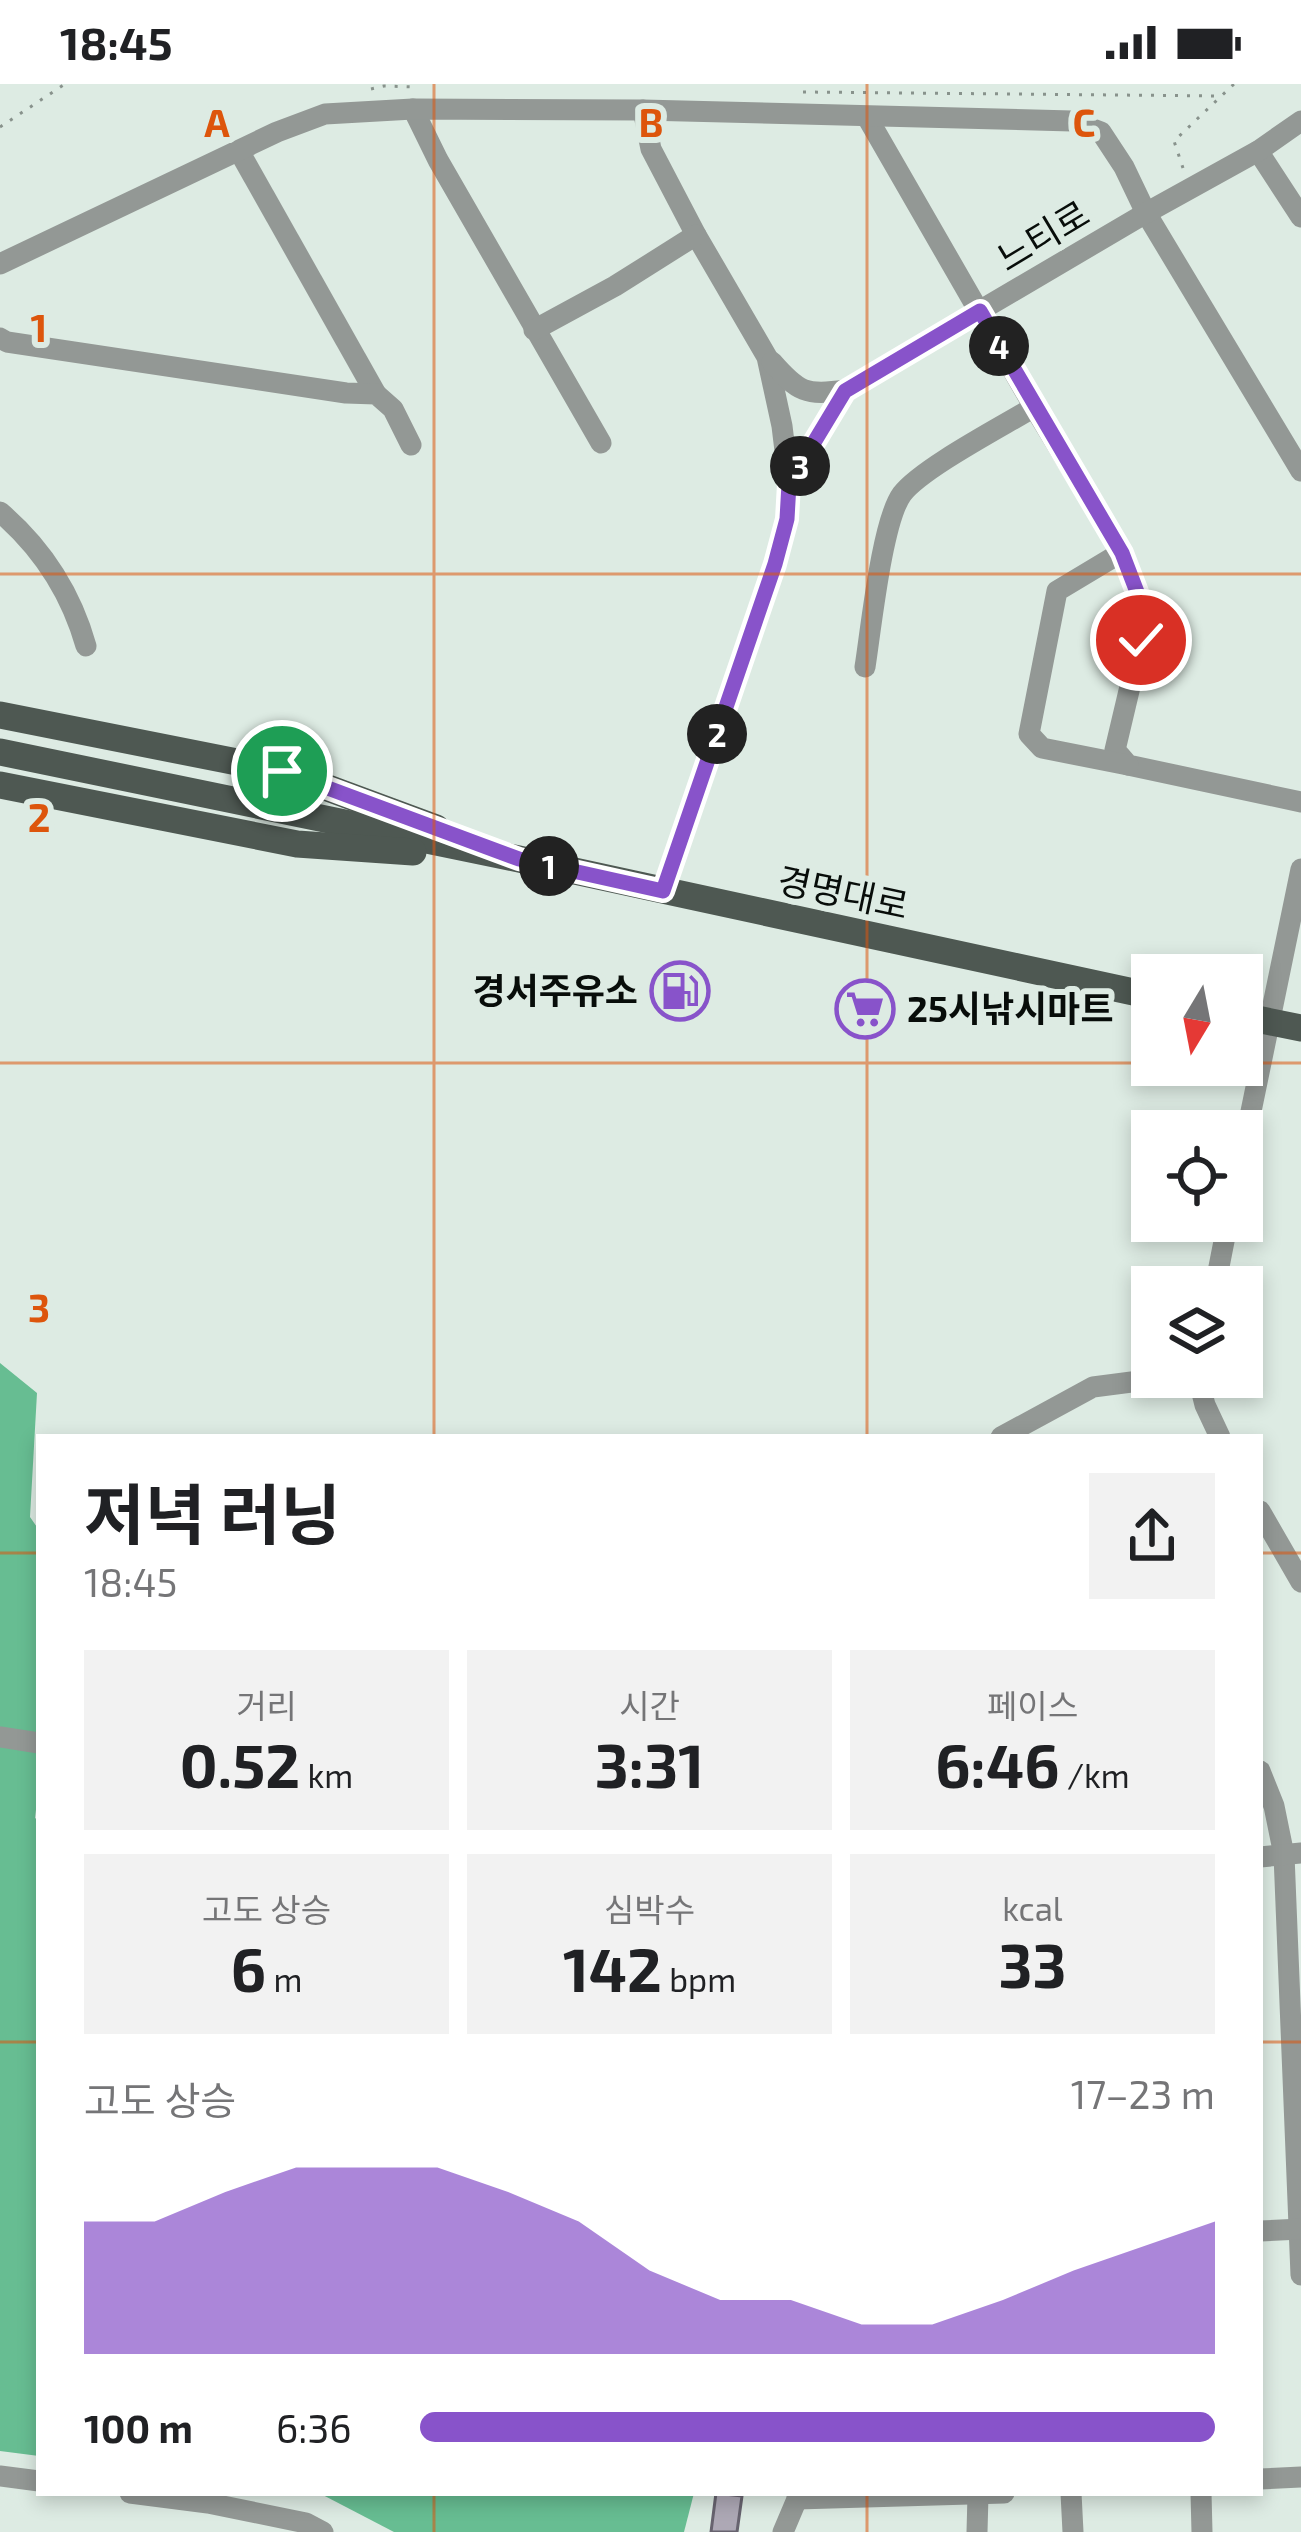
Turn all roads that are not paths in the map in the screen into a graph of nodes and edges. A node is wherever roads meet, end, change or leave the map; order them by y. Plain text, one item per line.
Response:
1 (413, 109) junction
2 (644, 110) junction
3 (867, 117) junction
4 (1301, 121) edge
5 (239, 151) junction
6 (1258, 151) junction
7 (1146, 213) junction
8 (1301, 217) edge
9 (696, 235) junction
10 (0, 264) edge
11 (980, 311) junction
12 (534, 330) junction
13 (0, 338) edge
14 (767, 357) junction
15 (845, 391) junction
16 (376, 394) junction
17 (1034, 407) junction
18 (601, 443) dead end
19 (411, 445) dead end
20 (1301, 471) edge
21 (789, 484) junction
22 (0, 512) edge
23 (1122, 553) junction
24 (86, 646) dead end
25 (865, 667) dead end
26 (0, 715) edge
27 (0, 752) edge
28 (1128, 765) junction
29 (0, 784) edge
30 (1301, 802) edge
31 (519, 859) junction
32 (1301, 869) edge
33 (663, 891) junction
34 (1292, 957) edge
35 (1131, 992) edge
36 (1263, 1007) edge
37 (1263, 1020) edge
38 (1301, 1028) edge
39 (1131, 1382) edge
40 (1202, 1398) edge
41 (1007, 1434) edge
42 (1218, 1434) edge
43 (1263, 1516) edge
44 (1301, 1582) edge
45 (0, 1737) edge
46 (36, 1743) edge
47 (1263, 1778) edge
48 (1293, 1854) edge
49 (1263, 1857) edge
50 (1300, 2229) edge
51 (1263, 2231) edge
52 (1301, 2275) edge
53 (0, 2476) edge
54 (1301, 2477) edge
55 (1263, 2479) edge
56 (36, 2481) edge
57 (153, 2496) edge
58 (797, 2496) edge
59 (978, 2496) edge
60 (1071, 2496) edge
61 (1201, 2496) edge
62 (322, 2532) edge
63 (783, 2532) edge
64 (977, 2532) edge
65 (1073, 2532) edge
66 (1202, 2532) edge

1 - 2 street
1 - 5 street
1 - 12 street
2 - 3 street
2 - 9 street
3 - 7 street
3 - 11 street
4 - 6 street, 느티로
5 - 10 street
5 - 16 street
6 - 7 street, 느티로
6 - 8 street
7 - 11 street, 느티로
7 - 20 street
9 - 12 street
9 - 14 street
11 - 15 street, 느티로
11 - 17 street
12 - 18 street
13 - 16 street
14 - 15 street
14 - 21 street
15 - 21 street, 느티로
16 - 19 street
17 - 23 street
17 - 25 street
21 - 33 street, 느티로
22 - 24 street
23 - 28 street
23 - 28 street
26 - 31 main road, 경명대로
27 - 31 main road, 경명대로
28 - 30 street
29 - 31 main road, 경명대로
31 - 33 main road, 경명대로
32 - 34 street
33 - 35 main road, 경명대로
34 - 36 street
37 - 38 main road
39 - 41 street
40 - 42 street
43 - 44 street
45 - 46 street
47 - 48 street
48 - 49 street
48 - 50 street
50 - 51 street
50 - 52 street
53 - 56 street
54 - 55 street
57 - 62 street
58 - 63 street
59 - 64 street
60 - 65 street
61 - 66 street

